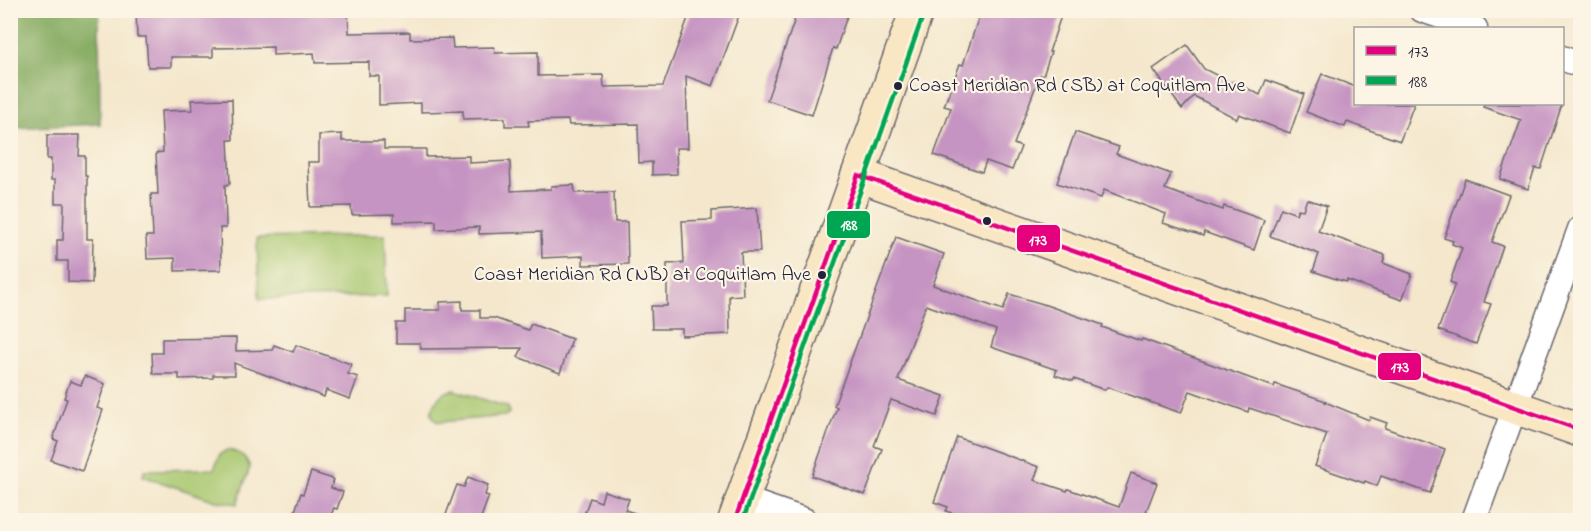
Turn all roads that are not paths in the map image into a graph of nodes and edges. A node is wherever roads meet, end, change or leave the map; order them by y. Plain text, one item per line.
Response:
1 (917, 10) edge
2 (1422, 10) edge
3 (1472, 27) edge
4 (1564, 58) edge
5 (1581, 65) edge
6 (858, 175) junction
7 (1581, 230) edge
8 (1515, 407) junction
9 (1581, 430) edge
10 (739, 510) edge
11 (804, 520) edge
12 (1474, 520) edge

1 - 6 street
2 - 3 street
4 - 5 street
6 - 8 street
6 - 10 street
7 - 8 street
8 - 9 street
8 - 12 street
10 - 11 street

